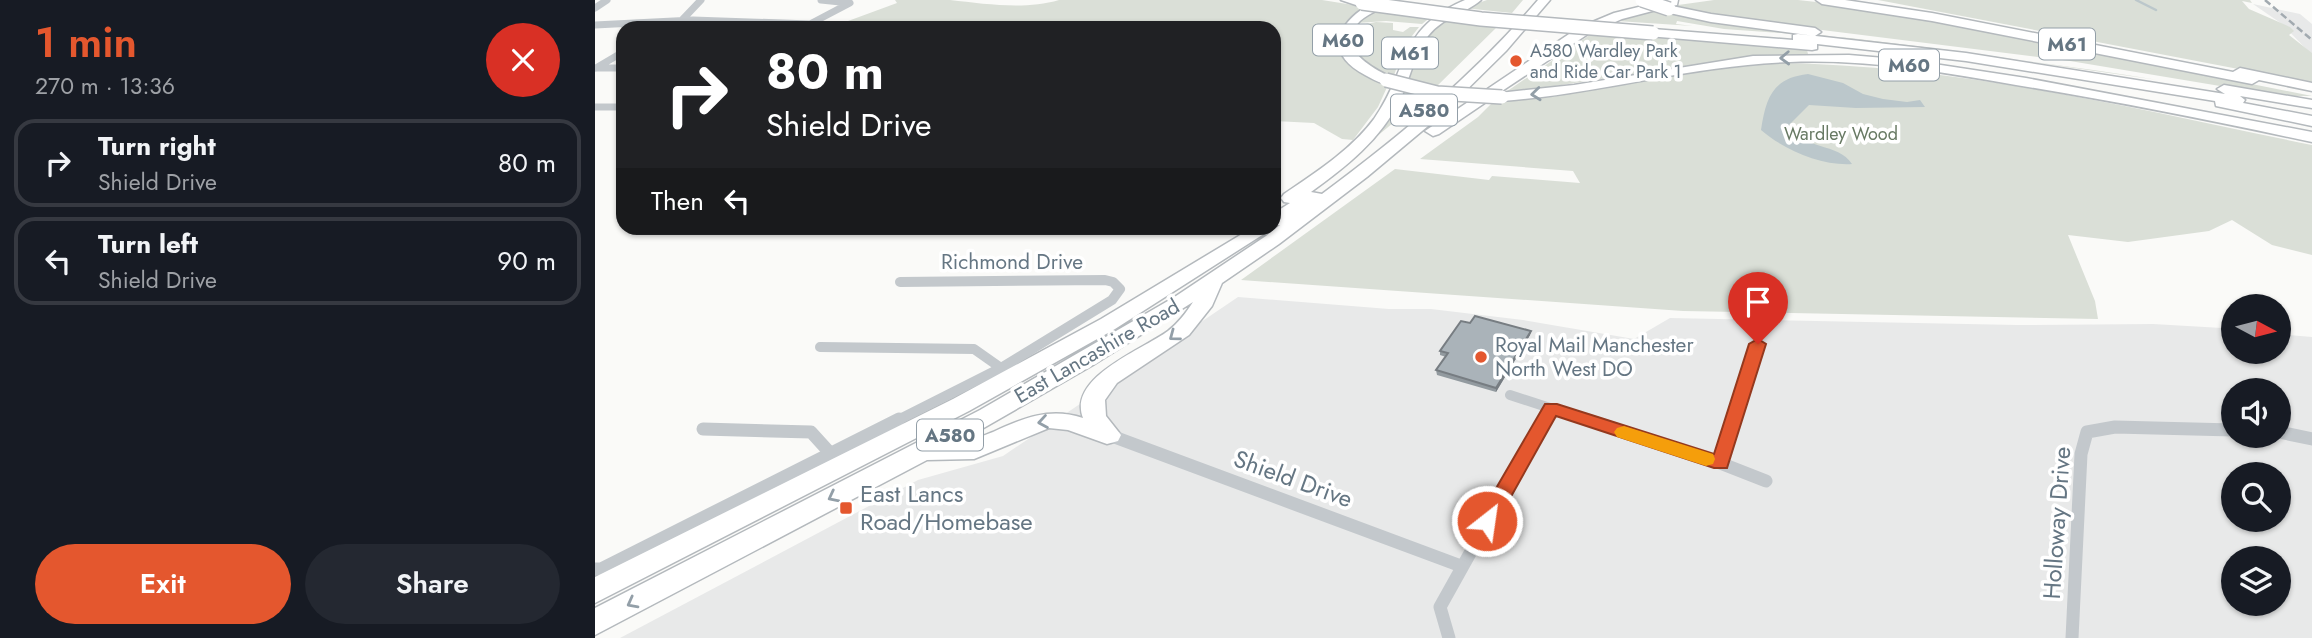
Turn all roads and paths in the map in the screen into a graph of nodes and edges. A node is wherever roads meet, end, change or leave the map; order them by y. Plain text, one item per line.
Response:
1 (607, 0) edge
2 (701, 0) edge
3 (821, 0) edge
4 (1347, 0) edge
5 (1386, 0) edge
6 (1475, 0) edge
7 (1531, 0) edge
8 (1543, 0) edge
9 (1642, 0) edge
10 (1689, 0) edge
11 (1822, 0) edge
12 (1866, 0) edge
13 (595, 8) edge
14 (682, 20) junction
15 (665, 21) edge
16 (714, 21) edge
17 (821, 21) edge
18 (616, 24) edge
19 (595, 25) edge
20 (1653, 30) junction
21 (616, 56) edge
22 (595, 68) edge
23 (616, 68) edge
24 (2312, 89) edge
25 (1453, 99) junction
26 (2312, 104) edge
27 (595, 107) edge
28 (616, 107) edge
29 (2312, 114) edge
30 (2312, 123) edge
31 (1442, 125) junction
32 (1372, 130) joint
33 (2312, 137) edge
34 (1281, 204) edge
35 (1284, 224) edge
36 (1238, 235) edge
37 (1253, 235) edge
38 (1271, 235) edge
39 (900, 282) dead end
40 (1214, 282) junction
41 (1120, 289) joint
42 (1108, 324) junction
43 (1758, 344) dead end
44 (820, 347) dead end
45 (1001, 368) junction
46 (1510, 396) dead end
47 (1551, 408) junction
48 (703, 429) dead end
49 (918, 430) junction
50 (2221, 430) edge
51 (1109, 435) junction
52 (2291, 435) edge
53 (2312, 439) edge
54 (831, 454) junction
55 (1720, 463) junction
56 (1766, 481) dead end
57 (1461, 566) junction
58 (597, 577) edge
59 (595, 622) edge
60 (1449, 638) edge
61 (2072, 638) edge

1 - 13 street
2 - 14 street
3 - 17 street
4 - 20 highway, M60, bridge
5 - 20 highway, M60
33 -> 5 highway, M60, bridge
6 - 32 highway, M61
7 - 35 highway, East Lancashire Road / A580
8 - 25 highway, East Lancashire Road / A580
9 - 26 highway, M60, bridge
10 - 31 highway, A580
11 - 24 highway, M61
12 - 24 highway, M61
14 - 15 street
14 - 16 street
18 - 19 street
20 - 29 highway, M60
20 - 30 highway, M60
21 - 22 street
22 - 23 street
25 - 31 highway
25 - 35 highway, East Lancashire Road / A580
27 - 28 street
31 - 35 highway, A580
32 - 34 highway, A580
36 - 42 highway, A580
37 - 42 highway, East Lancashire Road / A580
38 - 40 highway, East Lancashire Road / A580
39 - 41 street, Richmond Drive
40 - 49 highway, East Lancashire Road / A580
40 -> 51 highway
41 - 45 street, East Lancashire Road
42 - 49 highway, East Lancashire Road / A580
43 - 55 street
44 - 45 street
45 - 49 street, East Lancashire Road
46 - 47 street
47 - 55 street
47 - 57 street
48 - 54 street
51 -> 49 highway
49 - 54 street, East Lancashire Road
49 - 58 highway, East Lancashire Road / A580
49 -> 59 highway, East Lancashire Road / A580
50 - 61 street, Holloway Drive
51 - 57 street, Shield Drive
52 - 53 street
54 - 58 street, East Lancashire Road
55 - 56 street
57 - 60 street

